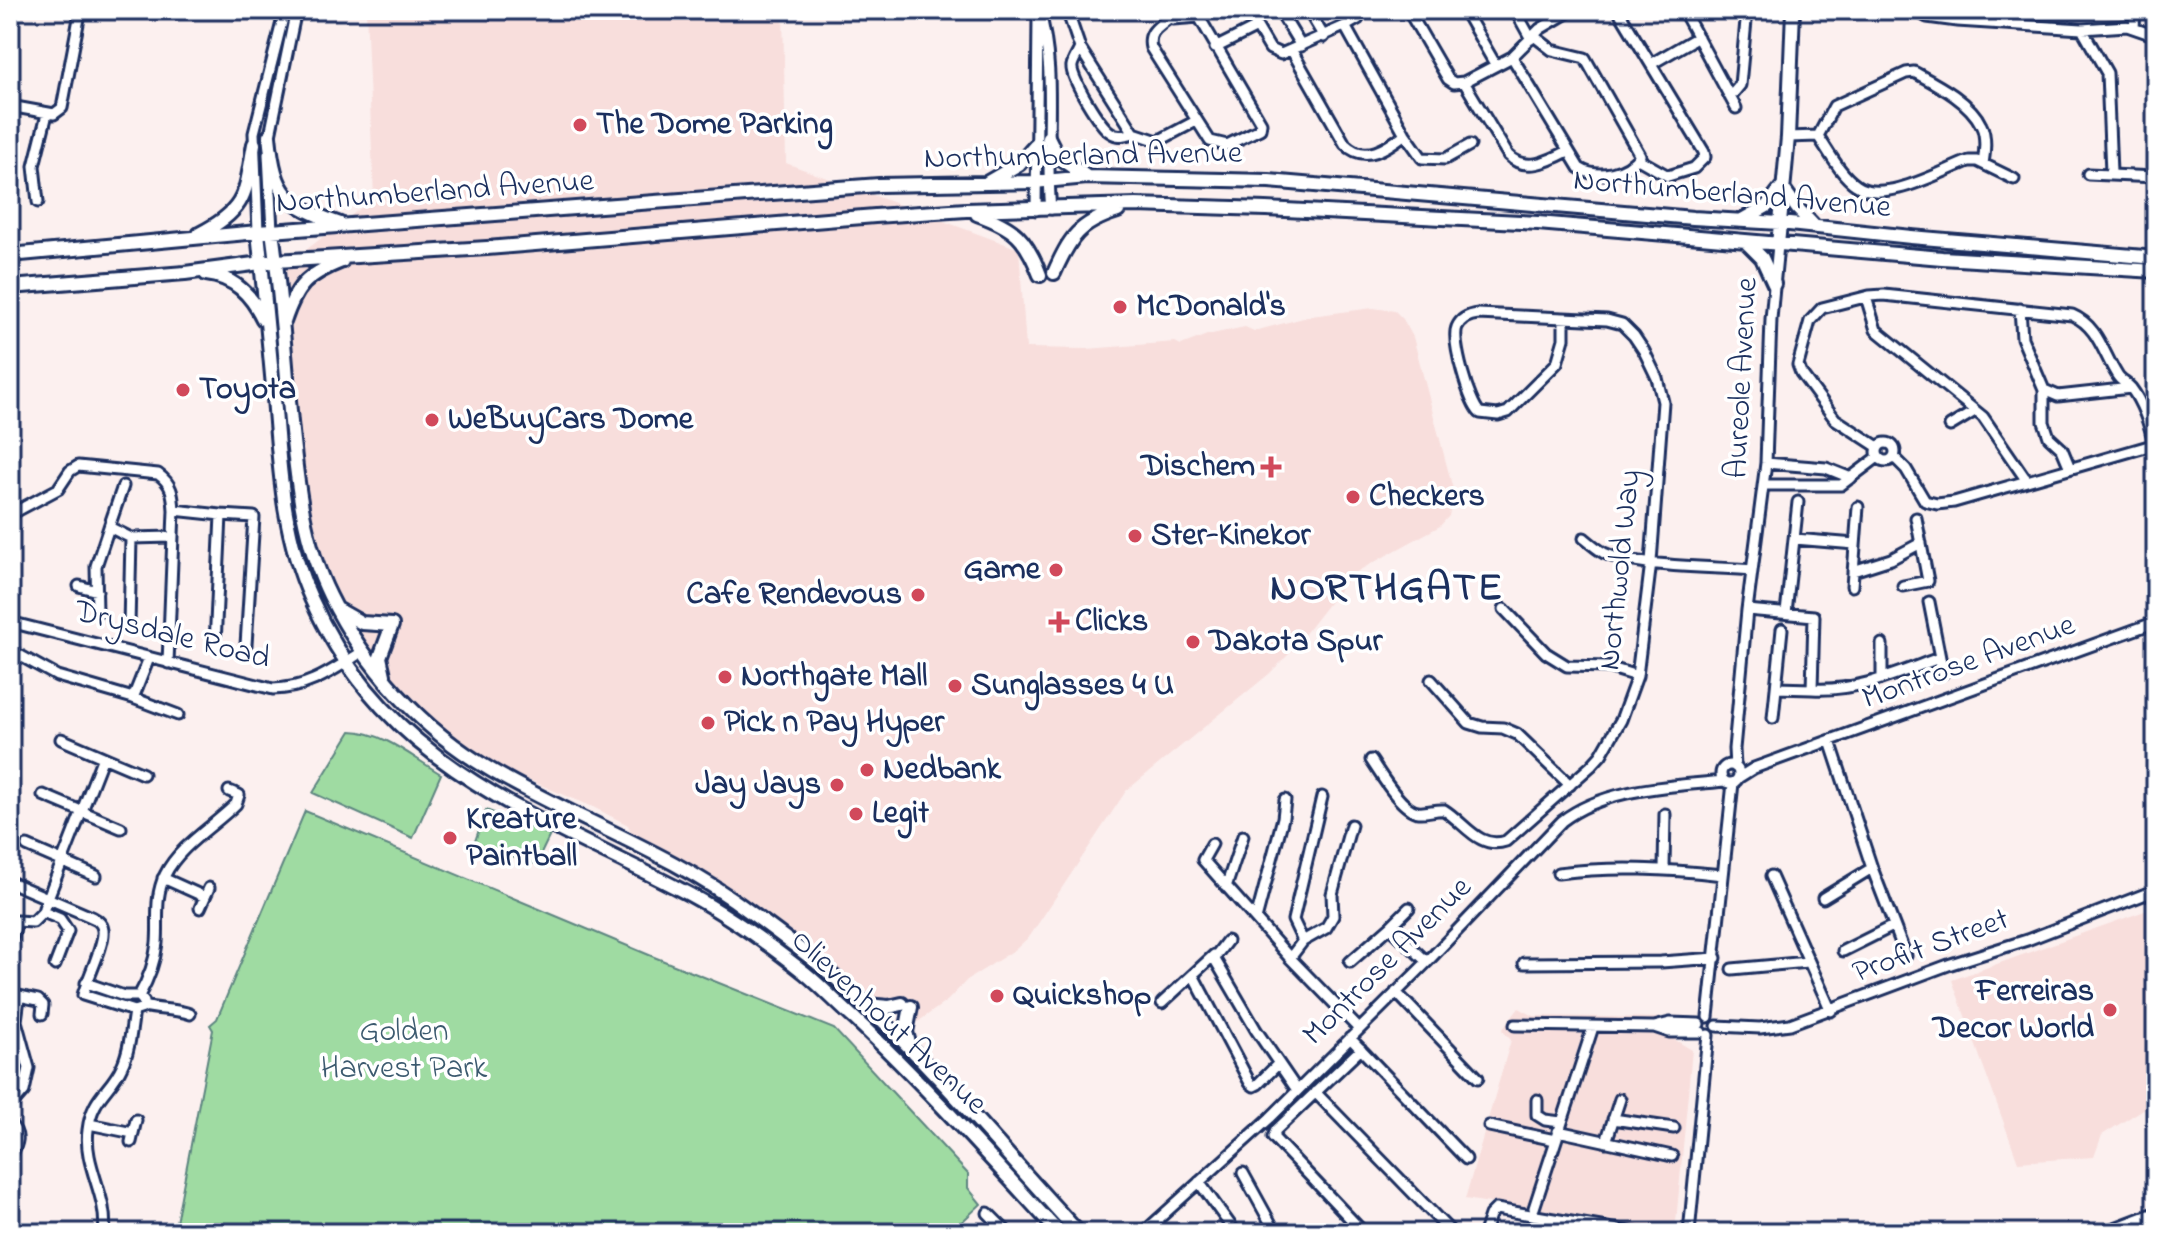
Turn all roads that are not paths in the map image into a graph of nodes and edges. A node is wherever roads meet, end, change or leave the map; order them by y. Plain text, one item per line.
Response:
1 (285, 10) edge
2 (296, 10) edge
3 (1038, 10) edge
4 (1067, 10) edge
5 (1160, 10) edge
6 (1247, 10) edge
7 (1279, 10) edge
8 (1308, 10) edge
9 (1359, 10) edge
10 (1408, 10) edge
11 (1464, 10) edge
12 (1515, 10) edge
13 (1618, 10) edge
14 (1683, 10) edge
15 (1747, 10) edge
16 (1793, 10) edge
17 (1915, 10) edge
18 (2135, 10) edge
19 (79, 11) edge
20 (1568, 11) edge
21 (1197, 14) edge
22 (1169, 18) junction
23 (1345, 26) junction
24 (1257, 27) junction
25 (2134, 28) junction
26 (2082, 29) junction
27 (2156, 36) edge
28 (1324, 37) junction
29 (1533, 37) junction
30 (1698, 37) junction
31 (1080, 48) junction
32 (1215, 48) junction
33 (1296, 49) junction
34 (1512, 57) junction
35 (1495, 64) junction
36 (1651, 64) junction
37 (1464, 82) junction
38 (1730, 97) junction
39 (10, 106) edge
40 (1736, 108) dead end
41 (47, 114) junction
42 (1196, 121) junction
43 (1134, 133) junction
44 (1405, 134) junction
45 (269, 136) junction
46 (1818, 136) junction
47 (1048, 137) junction
48 (1788, 137) junction
49 (254, 144) junction
50 (1470, 145) dead end
51 (1035, 146) junction
52 (1568, 151) junction
53 (1638, 159) junction
54 (1983, 164) junction
55 (2111, 173) junction
56 (2088, 174) dead end
57 (1087, 177) junction
58 (2156, 177) edge
59 (2014, 179) dead end
60 (1048, 181) junction
61 (1034, 182) junction
62 (985, 183) junction
63 (1782, 187) junction
64 (38, 202) dead end
65 (1136, 205) junction
66 (1051, 209) junction
67 (966, 210) junction
68 (1036, 210) junction
69 (1742, 221) junction
70 (1780, 223) junction
71 (344, 225) junction
72 (1815, 227) junction
73 (272, 231) junction
74 (258, 232) junction
75 (193, 237) junction
76 (1746, 242) junction
77 (1778, 245) junction
78 (10, 255) edge
79 (352, 257) junction
80 (2156, 258) edge
81 (276, 261) junction
82 (261, 263) junction
83 (2156, 271) edge
84 (185, 273) junction
85 (1054, 273) dead end
86 (1040, 275) dead end
87 (1774, 284) junction
88 (10, 287) edge
89 (1866, 297) junction
90 (2020, 309) junction
91 (1564, 320) junction
92 (282, 328) junction
93 (268, 329) junction
94 (2131, 388) junction
95 (2044, 390) junction
96 (1975, 411) junction
97 (1950, 426) dead end
98 (1878, 452) junction
99 (1894, 457) junction
100 (1766, 463) junction
101 (1808, 467) junction
102 (2070, 468) junction
103 (1851, 478) junction
104 (2027, 481) junction
105 (1764, 485) junction
106 (123, 486) dead end
107 (1807, 486) junction
108 (1798, 502) dead end
109 (1858, 507) dead end
110 (174, 510) junction
111 (11, 515) edge
112 (221, 515) junction
113 (1916, 518) dead end
114 (109, 527) junction
115 (173, 537) junction
116 (131, 538) junction
117 (1584, 538) dead end
118 (1795, 539) junction
119 (1921, 543) junction
120 (1855, 544) junction
121 (1651, 562) junction
122 (1752, 570) junction
123 (1853, 571) junction
124 (79, 586) dead end
125 (1852, 586) dead end
126 (1903, 586) dead end
127 (97, 591) junction
128 (1929, 602) dead end
129 (336, 608) junction
130 (1504, 609) dead end
131 (1747, 610) junction
132 (97, 613) dead end
133 (1786, 613) junction
134 (10, 622) edge
135 (2154, 623) edge
136 (129, 626) dead end
137 (1782, 629) dead end
138 (2156, 636) edge
139 (1882, 644) dead end
140 (215, 645) dead end
141 (246, 645) dead end
142 (10, 650) edge
143 (362, 652) junction
144 (149, 658) junction
145 (1939, 658) junction
146 (345, 662) junction
147 (168, 663) junction
148 (1943, 673) dead end
149 (1637, 676) junction
150 (1882, 678) junction
151 (1431, 680) dead end
152 (387, 682) junction
153 (1776, 688) junction
154 (1812, 689) junction
155 (133, 698) junction
156 (178, 715) dead end
157 (1773, 718) dead end
158 (61, 739) dead end
159 (1830, 741) junction
160 (103, 757) junction
161 (1371, 760) dead end
162 (143, 774) dead end
163 (1731, 775) junction
164 (1570, 785) junction
165 (43, 795) dead end
166 (238, 795) dead end
167 (1322, 797) dead end
168 (1285, 800) dead end
169 (81, 812) junction
170 (1665, 814) dead end
171 (1351, 825) dead end
172 (121, 828) dead end
173 (1243, 836) dead end
174 (1212, 844) dead end
175 (27, 846) dead end
176 (62, 861) junction
177 (1872, 868) junction
178 (1664, 869) junction
179 (1558, 873) dead end
180 (1723, 875) junction
181 (96, 876) dead end
182 (1771, 876) dead end
183 (163, 878) junction
184 (10, 882) edge
185 (1226, 887) junction
186 (2156, 890) edge
187 (1823, 898) dead end
188 (47, 899) junction
189 (200, 908) dead end
190 (1409, 908) dead end
191 (43, 912) junction
192 (1256, 919) junction
193 (14, 920) edge
194 (1893, 926) junction
195 (1390, 927) junction
196 (1227, 941) dead end
197 (1303, 941) junction
198 (10, 945) edge
199 (1843, 951) dead end
200 (1214, 955) junction
201 (1906, 956) dead end
202 (1290, 958) junction
203 (1716, 958) junction
204 (1350, 962) dead end
205 (1427, 962) junction
206 (1808, 962) junction
207 (1524, 963) dead end
208 (55, 965) dead end
209 (1732, 969) dead end
210 (1193, 975) junction
211 (86, 983) junction
212 (1396, 992) junction
213 (15, 996) edge
214 (1162, 1003) dead end
215 (139, 1005) junction
216 (866, 1005) junction
217 (1831, 1011) junction
218 (42, 1014) dead end
219 (190, 1014) dead end
220 (1515, 1025) dead end
221 (1593, 1027) junction
222 (1704, 1027) junction
223 (1359, 1029) junction
224 (1350, 1038) junction
225 (910, 1048) junction
226 (1361, 1049) junction
227 (1278, 1064) junction
228 (1478, 1078) dead end
229 (1297, 1090) junction
230 (1315, 1092) junction
231 (1620, 1099) dead end
232 (1537, 1100) dead end
233 (10, 1107) edge
234 (1613, 1119) junction
235 (136, 1120) dead end
236 (10, 1124) edge
237 (89, 1124) junction
238 (1489, 1126) dead end
239 (1674, 1128) dead end
240 (1558, 1131) junction
241 (1606, 1142) junction
242 (1672, 1156) dead end
243 (10, 1158) edge
244 (1466, 1159) dead end
245 (1243, 1173) dead end
246 (1199, 1182) junction
247 (1534, 1208) dead end
248 (988, 1213) dead end
249 (2156, 1214) edge
250 (1548, 1219) junction
251 (1451, 1232) edge
252 (104, 1233) edge
253 (1008, 1233) edge
254 (1059, 1233) edge
255 (1079, 1233) edge
256 (1143, 1233) edge
257 (1236, 1233) edge
258 (1276, 1233) edge
259 (1364, 1233) edge
260 (1484, 1233) edge
261 (1544, 1233) edge
262 (1636, 1233) edge
263 (1689, 1233) edge
264 (2106, 1233) edge

1 - 49 street, Olievenhout Avenue
2 - 45 street, Olievenhout Avenue
3 - 47 street
3 - 51 street
4 - 31 street
5 - 22 street
6 - 24 street
7 - 33 street
8 - 28 street
9 - 23 street
10 - 37 street
11 - 35 street
12 - 29 street
13 - 36 street
14 - 30 street
15 - 38 street
16 - 48 main road, Aureole Avenue
17 - 26 street
18 - 25 street
19 - 41 street
20 - 29 street
21 - 22 street
21 - 32 street
22 - 42 street
23 - 28 street
23 - 44 street
24 - 32 street
24 - 33 street
25 - 26 street
25 - 27 street
26 - 55 street
28 - 33 street
29 - 34 street
29 - 53 street
30 - 36 street
30 - 38 street
31 - 43 street
31 - 43 street
32 - 42 street
33 - 44 street
34 - 35 street
34 - 52 street
35 - 37 street
36 - 53 street
37 - 52 street
38 - 40 street
39 - 41 street
41 - 64 street
42 - 43 street
44 - 50 street
45 - 71 main road
45 - 73 street, Olievenhout Avenue
46 - 48 street
46 - 54 street
46 - 54 street
47 - 57 main road
47 - 60 street
48 - 63 main road, Aureole Avenue
49 - 74 street, Olievenhout Avenue
49 - 75 main road
51 - 61 street
51 - 62 main road
52 - 53 street
54 - 59 street
55 - 56 street
55 - 58 street
57 - 60 main road, Northumberland Avenue
57 - 69 main road, Northumberland Avenue
60 - 61 main road, Northumberland Avenue
60 - 66 street
61 - 62 main road, Northumberland Avenue
61 - 68 street
62 - 71 main road, Northumberland Avenue
63 - 69 main road
63 - 70 main road, Aureole Avenue
63 - 72 main road
65 - 66 main road, Northumberland Avenue
65 - 76 main road, Northumberland Avenue
65 - 85 main road
66 - 68 main road, Northumberland Avenue
67 - 68 main road, Northumberland Avenue
67 - 79 main road, Northumberland Avenue
67 - 86 main road
69 - 70 main road, Northumberland Avenue
70 - 72 main road, Northumberland Avenue
70 - 77 main road, Aureole Avenue
71 - 73 main road, Northumberland Avenue
72 - 80 main road, Northumberland Avenue
73 - 74 main road, Northumberland Avenue
73 - 81 main road, Olievenhout Avenue
74 - 75 main road, Northumberland Avenue
74 - 82 main road, Olievenhout Avenue
75 - 78 main road, Northumberland Avenue
76 - 77 main road, Northumberland Avenue
76 - 87 main road
77 - 83 main road, Northumberland Avenue
77 - 87 street, Aureole Avenue
79 - 81 main road, Northumberland Avenue
79 - 92 main road
81 - 82 main road, Northumberland Avenue
81 - 92 main road, Olievenhout Avenue
82 - 84 main road, Northumberland Avenue
82 - 93 main road, Olievenhout Avenue
84 - 88 main road, Northumberland Avenue
84 - 93 main road
87 - 100 street, Aureole Avenue
89 - 90 street
89 - 96 street
89 - 98 street
90 - 94 street
90 - 95 street
91 - 91 street
91 - 121 street, Northwold Way
92 - 129 main road, Olievenhout Avenue
93 - 146 main road, Olievenhout Avenue
94 - 95 street
94 - 102 street
95 - 102 street
96 - 97 street
96 - 104 street
98 - 99 street
98 - 99 street
98 - 103 street
99 - 104 street
100 - 101 street
100 - 105 street, Aureole Avenue
101 - 103 street
101 - 107 street
102 - 104 street
103 - 107 street
105 - 107 street
105 - 122 street, Aureole Avenue
106 - 114 street
108 - 118 street
109 - 120 street
110 - 111 street
110 - 112 street
110 - 115 street
112 - 140 street
112 - 141 street
113 - 119 street
114 - 116 street
114 - 127 street
115 - 116 street
115 - 147 street
116 - 136 street
117 - 121 street
118 - 120 street
118 - 133 street
119 - 123 street
119 - 126 street
120 - 123 street
121 - 122 street
121 - 149 street, Northwold Way
122 - 131 street, Aureole Avenue
123 - 125 street
124 - 127 street
127 - 132 street
128 - 145 street
129 - 143 main road, Olievenhout Avenue
129 - 152 main road
130 - 149 street
131 - 133 street
131 - 163 street, Aureole Avenue
133 - 154 street
134 - 144 street, Drysdale Road
135 - 138 street
135 - 159 street, Montrose Avenue
137 - 153 street
139 - 150 street
142 - 155 street
143 - 146 street, Drysdale Road
143 - 152 main road, Olievenhout Avenue
144 - 147 street, Drysdale Road
144 - 155 street
145 - 148 street
145 - 150 street
146 - 147 street, Drysdale Road
146 - 254 main road, Olievenhout Avenue
149 - 164 street, Northwold Way
150 - 154 street
151 - 164 street
152 - 216 main road, Olievenhout Avenue
153 - 154 street
153 - 157 street
155 - 156 street
158 - 160 street
159 - 163 street, Montrose Avenue
159 - 177 street
160 - 162 street
160 - 169 street
161 - 164 street, Northwold Way
163 - 180 street, Aureole Avenue
163 - 205 street, Montrose Avenue
165 - 169 street
166 - 183 street
167 - 197 street
168 - 192 street
169 - 172 street
169 - 176 street
170 - 178 street
171 - 197 street
173 - 185 street
174 - 185 street
175 - 176 street
176 - 181 street
176 - 188 street
177 - 187 street
177 - 194 street
178 - 179 street
178 - 180 street
180 - 203 street, Aureole Avenue
182 - 206 street
183 - 189 street
183 - 215 street
184 - 188 street
185 - 192 street
186 - 217 street, Profit Street
188 - 191 street
188 - 211 street
190 - 195 street
191 - 193 street
191 - 208 street
192 - 202 street
193 - 198 street
194 - 199 street
194 - 201 street
195 - 204 street
195 - 205 street
196 - 200 street
197 - 202 street
200 - 210 street
200 - 227 street
202 - 223 street
203 - 207 street
203 - 222 street, Aureole Avenue
205 - 212 street, Montrose Avenue
206 - 209 street
206 - 217 street
210 - 214 street
210 - 227 street
211 - 215 street
211 - 215 street
212 - 223 street, Montrose Avenue
212 - 228 street
213 - 218 street
213 - 233 street
215 - 219 street
215 - 237 street
216 - 225 main road, Olievenhout Avenue
216 - 225 main road
217 - 222 street, Profit Street
220 - 221 street
221 - 222 street
221 - 240 street
222 - 263 street, Aureole Avenue
223 - 224 street, Montrose Avenue
224 - 226 street
224 - 229 street, Montrose Avenue
225 - 255 main road, Olievenhout Avenue
226 - 230 street
226 - 244 street
227 - 229 street
229 - 246 street, Montrose Avenue
230 - 251 street
230 - 259 street
231 - 234 street
232 - 240 street
234 - 239 street
234 - 241 street
235 - 237 street
236 - 243 street
237 - 252 street
238 - 240 street
240 - 241 street
240 - 247 street
241 - 242 street
245 - 258 street
246 - 256 street, Montrose Avenue
246 - 257 street
248 - 253 street
249 - 264 main road
250 - 260 street
250 - 261 street
250 - 262 street

